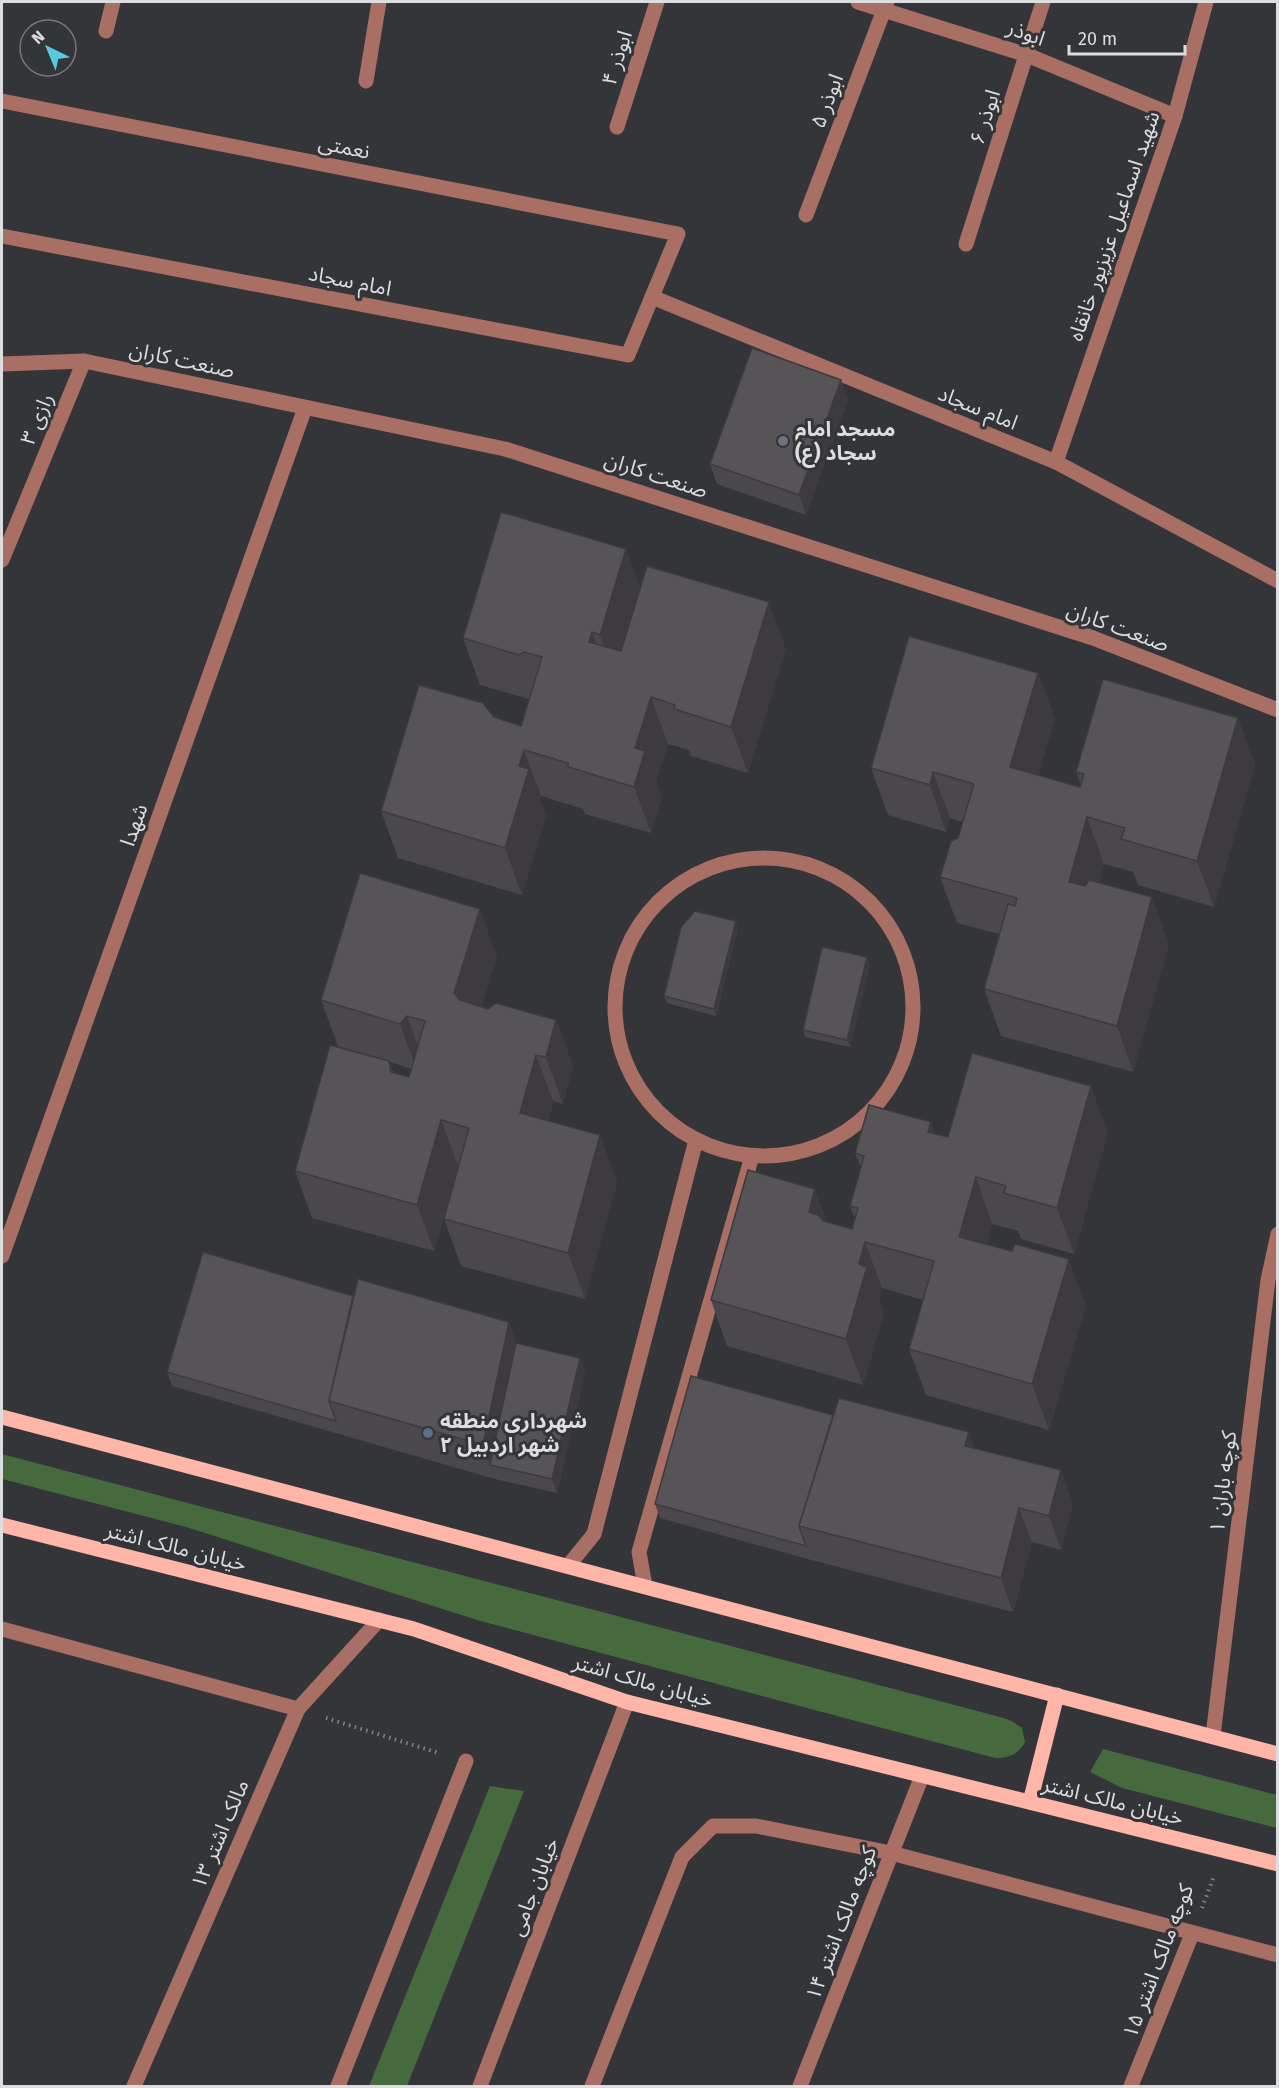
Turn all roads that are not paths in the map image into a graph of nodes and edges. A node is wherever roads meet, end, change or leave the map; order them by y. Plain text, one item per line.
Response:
1 (114, 2) edge
2 (379, 2) edge
3 (657, 2) edge
4 (858, 2) edge
5 (1043, 2) edge
6 (1206, 2) edge
7 (886, 5) edge
8 (106, 31) dead end
9 (1027, 55) junction
10 (366, 81) dead end
11 (2, 101) edge
12 (1175, 116) junction
13 (617, 127) dead end
14 (806, 215) dead end
15 (678, 234) joint
16 (2, 236) edge
17 (966, 244) dead end
18 (652, 297) junction
19 (84, 361) junction
20 (2, 364) edge
21 (305, 408) junction
22 (1056, 462) junction
23 (2, 560) edge
24 (1278, 581) edge
25 (1278, 710) edge
26 (696, 1140) junction
27 (752, 1156) junction
28 (1278, 1234) edge
29 (2, 1256) edge
30 (1273, 1281) edge
31 (2, 1417) edge
32 (2, 1525) edge
33 (568, 1566) junction
34 (645, 1586) junction
35 (379, 1620) junction
36 (2, 1629) edge
37 (1057, 1695) junction
38 (627, 1702) junction
39 (298, 1709) junction
40 (1213, 1736) junction
41 (1278, 1754) edge
42 (466, 1761) road end
43 (922, 1776) junction
44 (1030, 1802) junction
45 (891, 1853) junction
46 (1278, 1864) edge
47 (1192, 1934) junction
48 (1278, 1955) edge
49 (134, 2086) edge
50 (338, 2086) edge
51 (480, 2086) edge
52 (592, 2086) edge
53 (800, 2086) edge
54 (1131, 2086) edge

1 - 8 street
2 - 10 street
3 - 13 street, ابوذر ۴
4 - 7 street, ابوذر
5 - 9 street, ابوذر ۶
6 - 12 street, شهید اسماعیل عزیزپور خانقاه
7 - 9 street, ابوذر
7 - 14 street, ابوذر ۵
9 - 12 street, ابوذر
9 - 17 street, ابوذر ۶
11 - 15 street, نعمتی
12 - 22 street, شهید اسماعیل عزیزپور خانقاه
15 - 18 street, امام سجاد
16 - 18 street, امام سجاد
18 - 22 street, امام سجاد
19 - 20 street, صنعت کاران
19 - 21 street, صنعت کاران
19 - 23 street, رازی ۳
21 - 25 street, صنعت کاران
21 - 29 street, شهدا
22 - 24 street, امام سجاد
26 - 27 street
26 - 27 street
26 - 33 street
27 - 34 street
28 - 30 street, کوچه باران ۱
30 - 40 street, کوچه باران ۱
31 - 33 main road
32 - 35 main road, خیابان مالک اشتر
33 - 34 main road
34 - 37 main road
35 - 38 main road, خیابان مالک اشتر
35 - 39 street, مالک اشتر ۱۳
36 - 39 street
37 - 40 main road
37 - 44 main road
38 - 43 main road, خیابان مالک اشتر
38 - 51 street, خیابان جامی
39 - 49 street, مالک اشتر ۱۳
40 - 41 main road
42 - 50 street
43 - 44 main road, خیابان مالک اشتر
43 - 45 street, کوچه مالک اشتر ۱۴
44 - 46 main road, خیابان مالک اشتر
45 - 47 street
45 - 52 street
45 - 53 street, کوچه مالک اشتر ۱۴
47 - 48 street
47 - 54 street, کوچه مالک اشتر ۱۵

